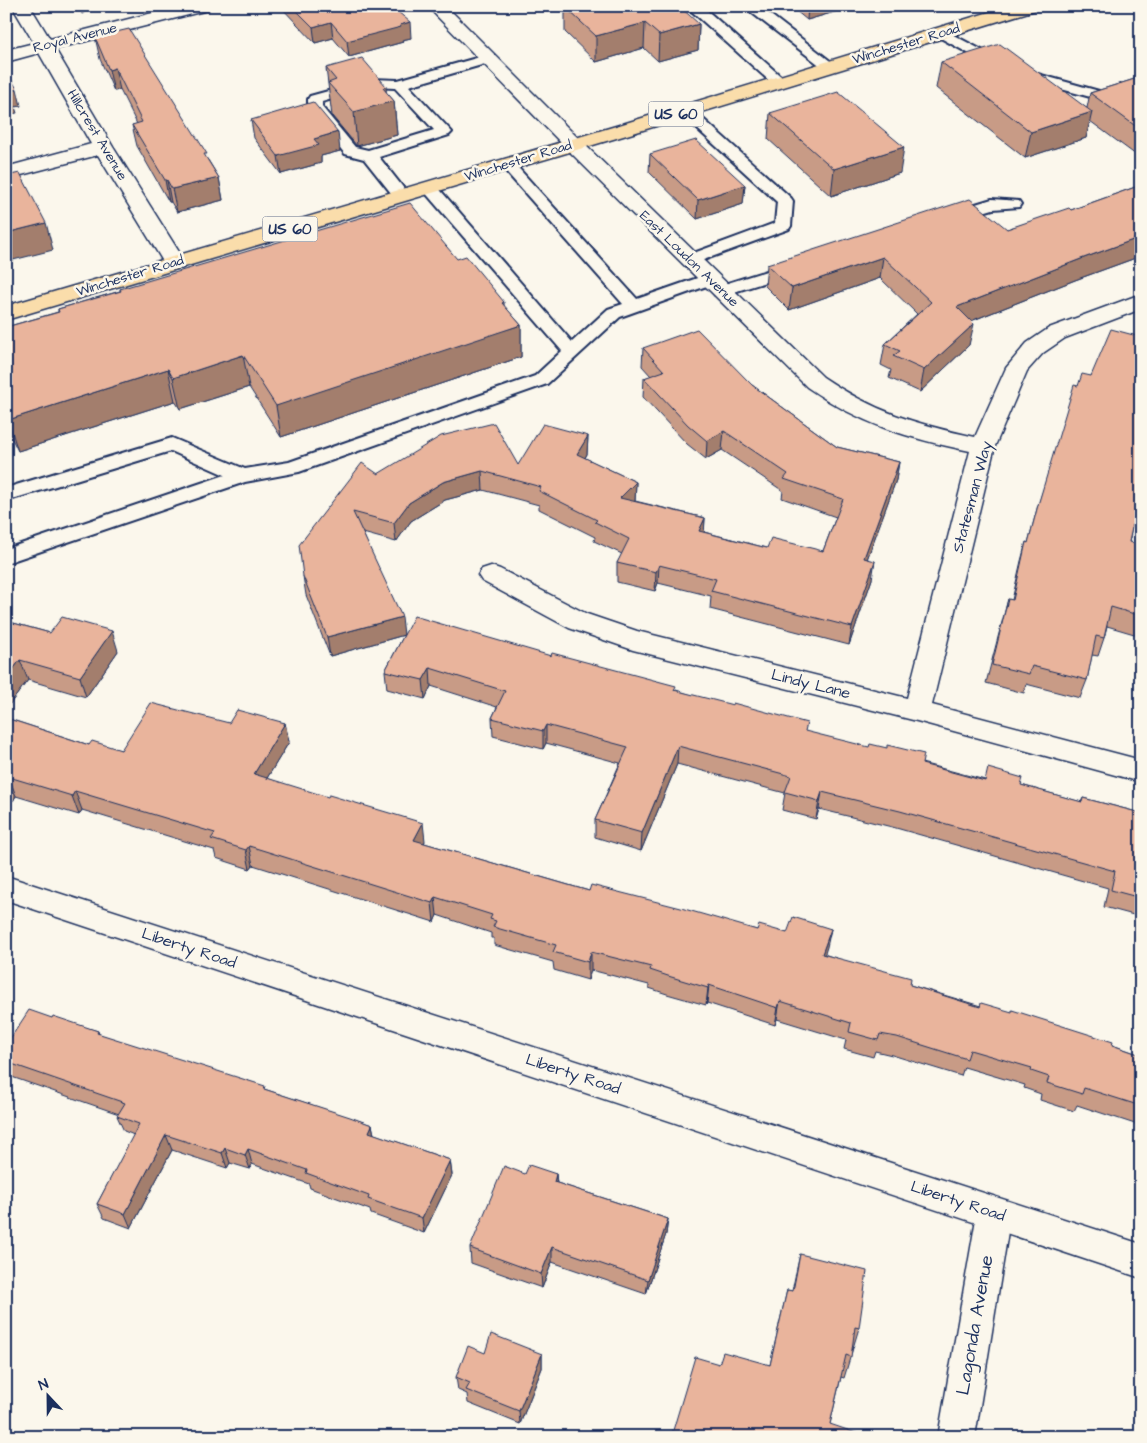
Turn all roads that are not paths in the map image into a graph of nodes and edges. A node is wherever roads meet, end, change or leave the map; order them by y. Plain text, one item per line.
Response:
1 (21, 6) edge
2 (202, 6) edge
3 (436, 6) edge
4 (694, 6) edge
5 (750, 6) edge
6 (1025, 7) edge
7 (942, 33) junction
8 (44, 46) junction
9 (6, 56) edge
10 (487, 59) junction
11 (830, 67) junction
12 (779, 82) junction
13 (399, 84) junction
14 (1094, 94) edge
15 (686, 111) junction
16 (573, 144) junction
17 (103, 147) junction
18 (369, 155) junction
19 (507, 164) junction
20 (6, 173) edge
21 (428, 187) junction
22 (401, 195) junction
23 (1013, 204) dead end
24 (936, 222) edge
25 (689, 260) junction
26 (175, 263) junction
27 (805, 264) edge
28 (715, 285) junction
29 (1141, 301) edge
30 (634, 306) junction
31 (6, 313) edge
32 (572, 352) junction
33 (983, 446) junction
34 (243, 476) junction
35 (6, 495) edge
36 (6, 556) edge
37 (491, 575) dead end
38 (917, 711) junction
39 (1141, 771) edge
40 (6, 888) edge
41 (994, 1212) junction
42 (1141, 1261) edge
43 (956, 1437) edge

1 - 8 street, Hillcrest Avenue
2 - 8 street, Royal Avenue
3 - 10 street, East Loudon Avenue
4 - 12 lane
5 - 11 lane
6 - 7 main road, Winchester Road / US 60
7 - 11 main road, Winchester Road / US 60
7 - 14 lane
8 - 9 street, Royal Avenue
8 - 17 street, Hillcrest Avenue
10 - 13 lane
10 - 16 street, East Loudon Avenue
11 - 12 main road, Winchester Road / US 60
12 - 15 main road, Winchester Road / US 60
13 - 18 lane
13 - 18 lane
15 - 16 main road, Winchester Road / US 60
15 - 25 lane
16 - 19 main road, Winchester Road / US 60
16 - 25 street, East Loudon Avenue
17 - 20 street
17 - 26 street, Hillcrest Avenue
18 - 22 lane
19 - 21 main road, Winchester Road / US 60
19 - 30 lane
21 - 22 main road, Winchester Road / US 60
21 - 32 lane
22 - 26 main road, Winchester Road / US 60
23 - 24 lane
25 - 28 street, East Loudon Avenue
26 - 31 main road, Winchester Road / US 60
27 - 28 lane
28 - 30 lane
28 - 33 street, East Loudon Avenue
29 - 33 street, Statesman Way
30 - 32 lane
32 - 34 lane
33 - 38 street, Statesman Way
34 - 35 lane
34 - 36 lane
37 - 38 street, Lindy Lane
38 - 39 street, Lindy Lane
40 - 41 street, Liberty Road
41 - 42 street, Liberty Road
41 - 43 street, Lagonda Avenue

